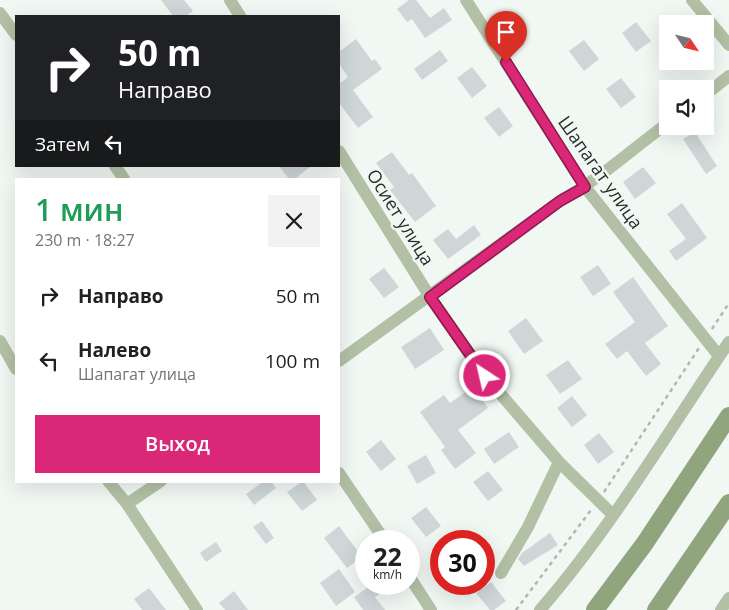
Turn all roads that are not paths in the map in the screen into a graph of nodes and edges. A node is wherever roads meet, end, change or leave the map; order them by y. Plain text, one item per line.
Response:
1 (230, 0) edge
2 (466, 0) edge
3 (692, 0) edge
4 (0, 13) edge
5 (239, 15) edge
6 (15, 34) edge
7 (729, 45) edge
8 (729, 76) edge
9 (714, 88) edge
10 (659, 130) edge
11 (340, 153) edge
12 (116, 167) edge
13 (123, 178) edge
14 (585, 187) junction
15 (430, 297) junction
16 (0, 341) edge
17 (729, 342) edge
18 (719, 356) junction
19 (340, 360) edge
20 (15, 367) edge
21 (729, 416) edge
22 (559, 462) junction
23 (340, 474) edge
24 (110, 483) edge
25 (158, 483) edge
26 (729, 503) edge
27 (126, 504) junction
28 (612, 514) junction
29 (378, 530) edge
30 (501, 573) dead end
31 (420, 593) edge
32 (729, 598) edge
33 (197, 610) edge
34 (431, 610) edge
35 (540, 610) edge
36 (595, 610) edge
37 (656, 610) edge
38 (721, 610) edge

1 - 5 street
2 - 14 street, Шапагат улица
3 - 7 street
4 - 6 street
8 - 9 street
10 - 14 street
11 - 15 street, Осиет улица
12 - 13 street
14 - 15 street
14 - 18 street, Шапагат улица
15 - 19 street
15 - 22 street, Осиет улица
16 - 20 street
17 - 18 street
18 - 28 street
21 - 36 street
22 - 28 street, Осиет улица
22 - 30 street
23 - 29 street
24 - 27 street
25 - 27 street
26 - 37 street
27 - 33 street
28 - 35 street
31 - 34 street
32 - 38 street

